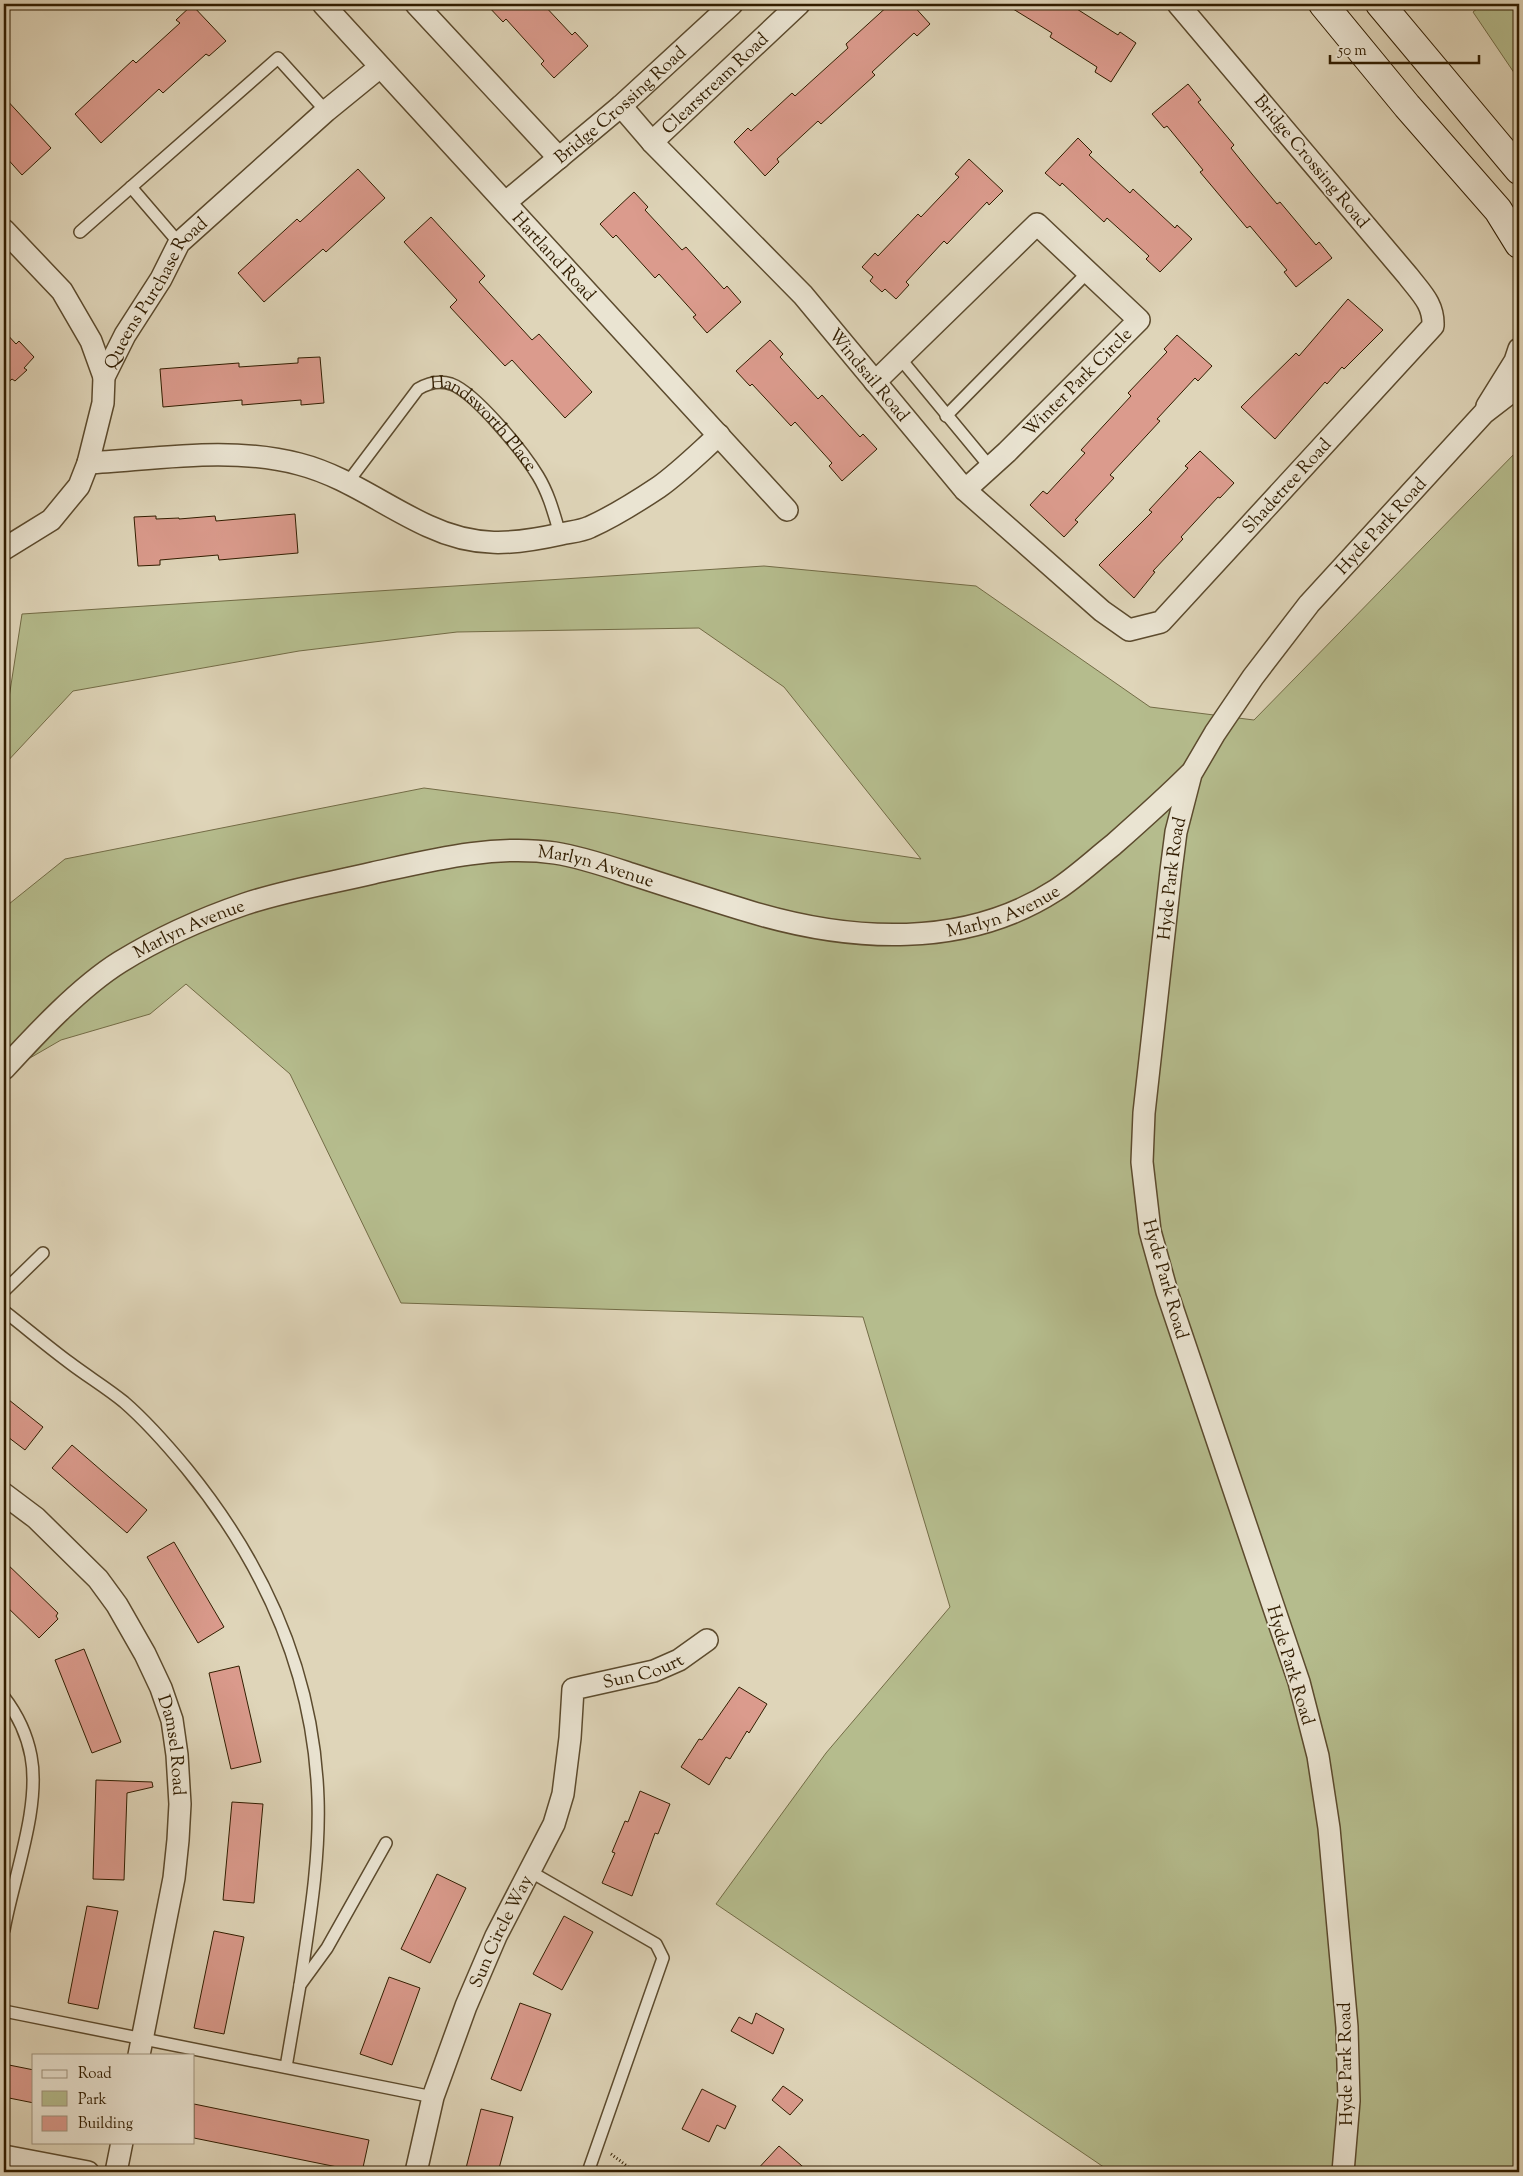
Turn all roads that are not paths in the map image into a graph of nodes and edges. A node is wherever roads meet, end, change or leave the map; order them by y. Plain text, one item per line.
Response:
1 (323, 4) edge
2 (416, 4) edge
3 (732, 4) edge
4 (799, 4) edge
5 (1178, 4) edge
6 (1323, 4) edge
7 (1380, 4) edge
8 (380, 68) junction
9 (622, 106) junction
10 (326, 111) junction
11 (652, 142) junction
12 (559, 158) junction
13 (1519, 170) edge
14 (131, 187) junction
15 (506, 202) junction
16 (4, 230) edge
17 (80, 232) dead end
18 (179, 243) junction
19 (1519, 244) edge
20 (1088, 272) junction
21 (1433, 326) joint
22 (1519, 350) edge
23 (900, 357) junction
24 (104, 376) junction
25 (875, 382) junction
26 (1519, 386) edge
27 (1484, 413) junction
28 (946, 416) junction
29 (719, 435) junction
30 (88, 464) junction
31 (990, 467) junction
32 (348, 482) junction
33 (966, 490) junction
34 (787, 510) dead end
35 (560, 534) junction
36 (4, 549) edge
37 (1129, 630) joint
38 (1190, 774) junction
39 (4, 1069) edge
40 (43, 1253) dead end
41 (4, 1291) edge
42 (4, 1311) edge
43 (4, 1494) edge
44 (707, 1640) dead end
45 (572, 1689) joint
46 (4, 1697) edge
47 (386, 1843) dead end
48 (530, 1872) junction
49 (4, 1930) edge
50 (300, 1984) junction
51 (4, 2011) edge
52 (141, 2047) edge
53 (192, 2054) edge
54 (195, 2054) edge
55 (286, 2067) junction
56 (433, 2097) junction
57 (122, 2144) edge
58 (4, 2156) edge
59 (88, 2172) edge
60 (116, 2172) edge
61 (416, 2172) edge
62 (588, 2172) edge
63 (1343, 2172) edge

1 - 8 street, Hartland Road
2 - 12 street
3 - 9 street, Bridge Crossing Road
4 - 11 street, Clearstream Road
5 - 21 street, Bridge Crossing Road
6 - 19 main road
7 - 13 main road
8 - 10 street, Queens Purchase Road
8 - 15 street, Hartland Road
9 - 11 street, Windsail Road
9 - 12 street, Bridge Crossing Road
10 - 14 lane
10 - 18 street, Queens Purchase Road
11 - 25 street, Windsail Road
12 - 15 street, Bridge Crossing Road
14 - 17 lane
14 - 18 lane
15 - 29 street, Hartland Road
16 - 24 street
18 - 24 street, Queens Purchase Road
20 - 23 street, Winter Park Circle
20 - 28 lane
20 - 31 street, Winter Park Circle
21 - 37 street, Shadetree Road
22 - 27 street, Hyde Park Road
23 - 25 street, Winter Park Circle
23 - 28 lane
24 - 30 street, Queens Purchase Road
25 - 33 street, Windsail Road
26 - 27 street, Hyde Park Road
27 - 38 street, Hyde Park Road
28 - 31 lane
29 - 34 street, Hartland Road
29 - 35 street
30 - 32 street
30 - 36 street, Queens Purchase Road
31 - 33 street, Winter Park Circle
32 - 35 street
32 - 35 lane, Handsworth Place
33 - 37 street, Windsail Road
38 - 39 street, Marlyn Avenue
38 - 63 street, Hyde Park Road
40 - 41 lane
42 - 50 lane
43 - 52 street, Damsel Road
44 - 45 street, Sun Court
45 - 48 street, Sun Circle Way
46 - 49 lane
47 - 50 lane
48 - 56 street, Sun Circle Way
48 - 62 lane
50 - 55 lane
51 - 52 lane
52 - 53 lane
54 - 55 lane
55 - 56 lane
56 - 61 street, Sun Circle Way
57 - 60 street
58 - 59 street

